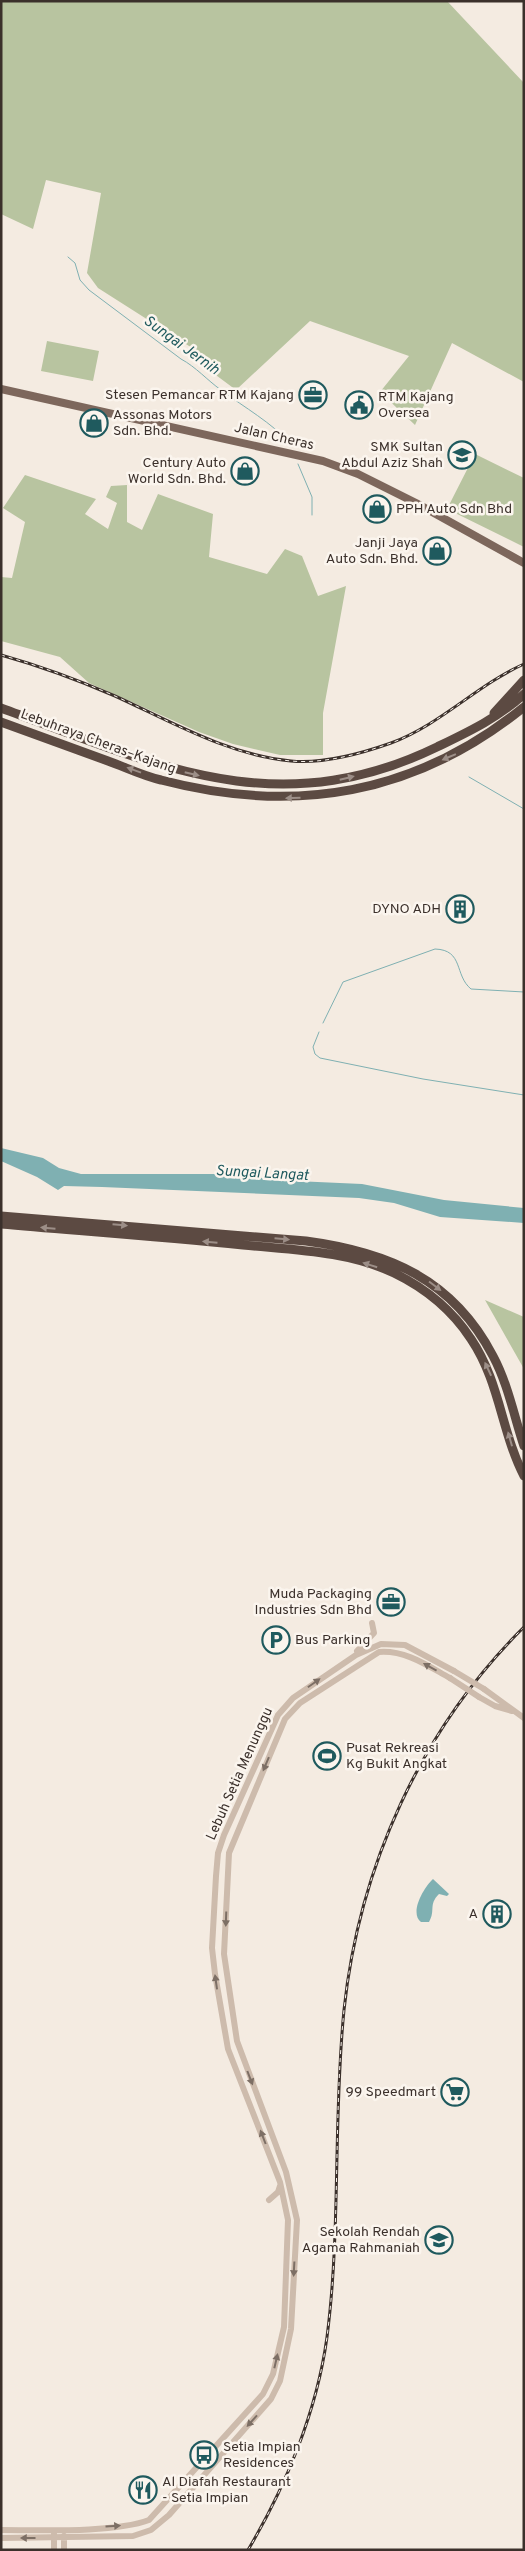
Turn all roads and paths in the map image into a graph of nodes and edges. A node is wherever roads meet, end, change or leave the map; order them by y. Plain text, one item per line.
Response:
1 (1, 389) edge
2 (523, 562) edge
3 (524, 680) edge
4 (524, 694) edge
5 (1, 708) edge
6 (524, 708) edge
7 (524, 713) edge
8 (1, 722) edge
9 (480, 726) junction
10 (491, 733) junction
11 (1, 1216) edge
12 (1, 1224) edge
13 (524, 1446) edge
14 (524, 1476) edge
15 (372, 1624) dead end
16 (356, 1655) junction
17 (513, 1712) junction
18 (524, 1718) edge
19 (280, 2182) junction
20 (269, 2200) dead end
21 (64, 2529) junction
22 (1, 2530) edge
23 (54, 2530) junction
24 (1, 2538) edge
25 (54, 2538) junction
26 (64, 2538) junction
27 (54, 2550) edge
28 (64, 2550) edge

1 - 2 main road, Jalan Cheras
3 - 9 highway
4 - 9 highway, Lebuhraya Cheras–Kajang
5 -> 9 highway, Lebuhraya Cheras–Kajang
6 - 10 highway, Lebuhraya Cheras–Kajang
7 - 10 highway
10 -> 8 highway, Lebuhraya Cheras–Kajang
11 -> 13 highway
14 -> 12 highway
15 - 16 street
16 - 17 street, Lebuh Setia Menunggu, bridge
19 -> 16 street, Lebuh Setia Menunggu
17 - 18 street
17 -> 26 street, Lebuh Setia Menunggu, bridge
19 - 20 street
21 -> 19 street, Lebuh Setia Menunggu
21 - 23 street
21 - 26 street
22 - 23 street
23 - 25 street
25 -> 24 street
25 - 26 street, Lebuh Setia Menunggu
25 - 27 street
26 - 28 street

